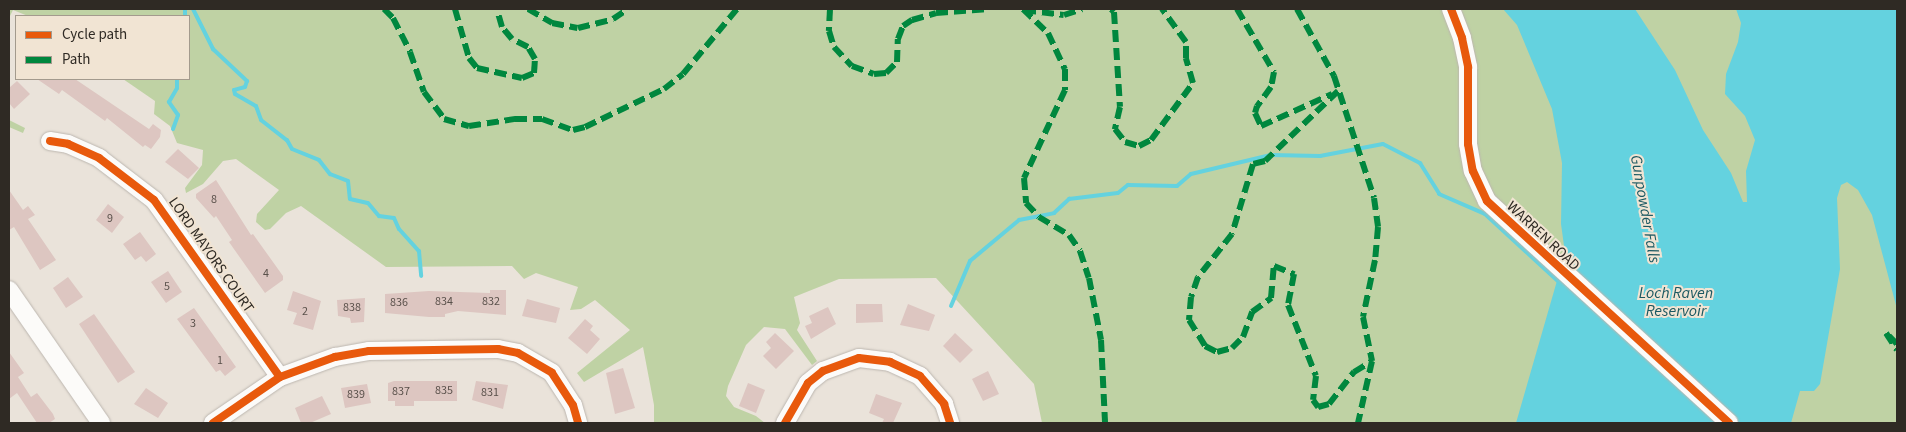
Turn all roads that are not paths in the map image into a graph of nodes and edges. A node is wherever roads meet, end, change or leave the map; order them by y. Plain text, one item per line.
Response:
1 (1451, 9) edge
2 (50, 141) dead end
3 (9, 290) edge
4 (280, 377) junction
5 (101, 423) edge
6 (213, 423) edge
7 (578, 423) edge
8 (785, 423) edge
9 (950, 423) edge
10 (1729, 423) edge

1 - 10 street, WARREN ROAD
2 - 4 street, LORD MAYORS COURT
3 - 5 street
4 - 6 street
4 - 7 street
8 - 9 street

